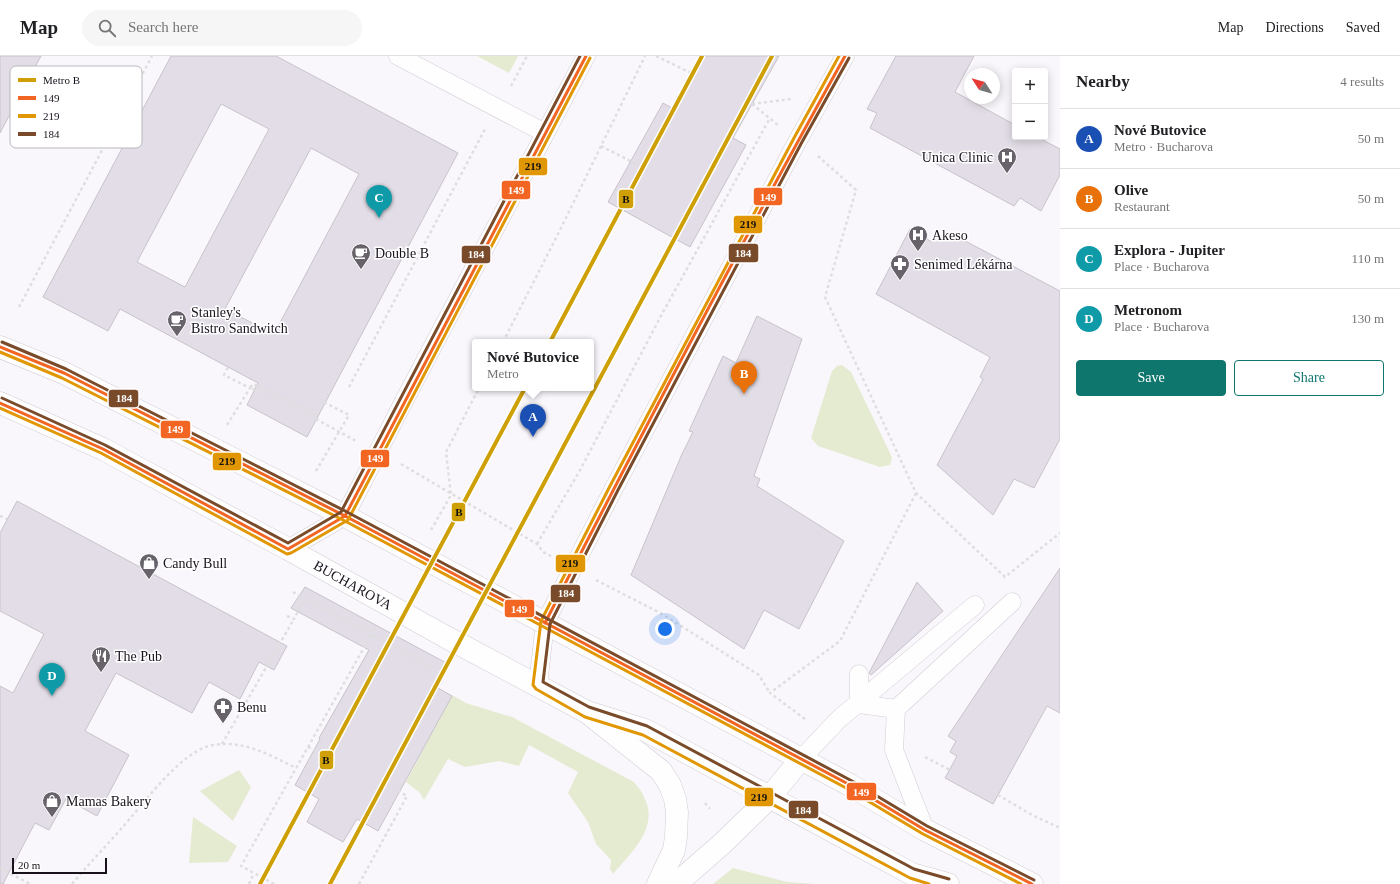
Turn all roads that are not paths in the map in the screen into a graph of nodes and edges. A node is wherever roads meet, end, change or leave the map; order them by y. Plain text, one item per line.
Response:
1 (398, 56) edge
2 (586, 56) edge
3 (845, 56) edge
4 (545, 133) junction
5 (0, 347) edge
6 (0, 403) edge
7 (345, 516) junction
8 (288, 549) junction
9 (1012, 602) dead end
10 (975, 605) dead end
11 (545, 623) junction
12 (859, 674) dead end
13 (538, 685) junction
14 (860, 704) junction
15 (896, 709) junction
16 (587, 712) junction
17 (801, 759) junction
18 (769, 798) junction
19 (925, 830) junction
20 (658, 884) edge
21 (676, 884) edge
22 (948, 884) edge
23 (1032, 884) edge

1 - 4 lane
2 - 4 lane
3 - 11 lane, bridge
4 - 7 lane, bridge
5 - 7 main road
6 - 8 main road, BUCHAROVA
7 - 8 lane
7 - 11 main road, bridge
8 - 13 main road, BUCHAROVA, bridge
9 - 15 lane
10 - 14 lane
11 - 13 lane
11 - 17 main road
12 - 14 lane
13 - 16 main road, BUCHAROVA
14 - 15 lane
14 - 17 lane
15 - 19 lane
16 - 18 main road, BUCHAROVA
16 - 20 main road
17 - 18 main road
17 - 19 main road
18 - 21 main road
18 - 22 main road, BUCHAROVA
19 - 23 main road

